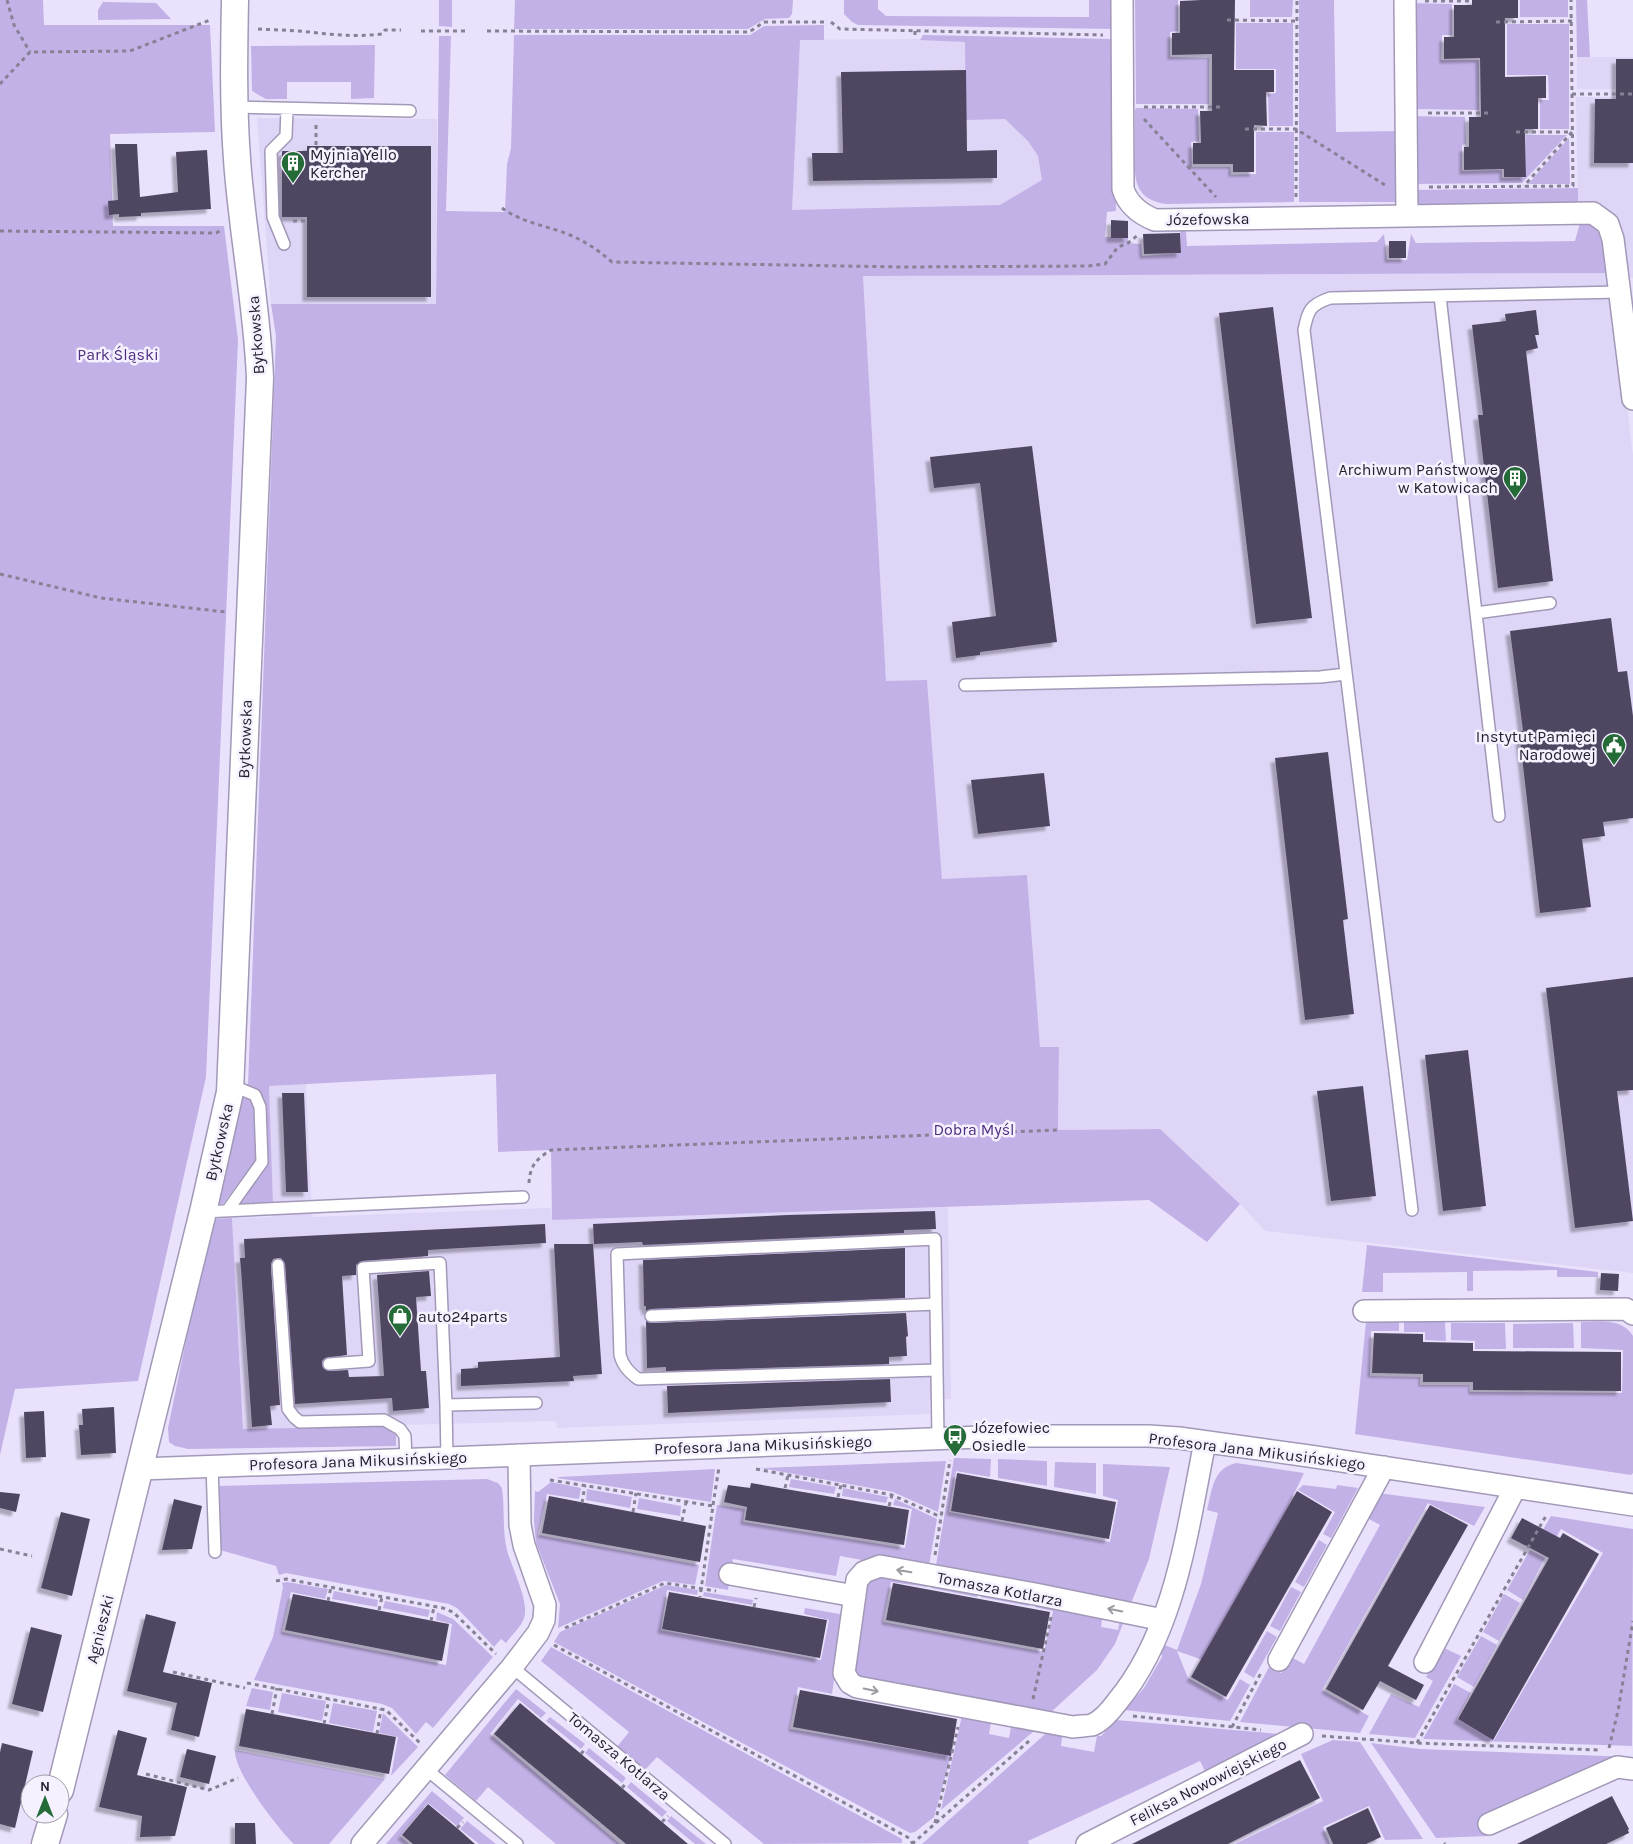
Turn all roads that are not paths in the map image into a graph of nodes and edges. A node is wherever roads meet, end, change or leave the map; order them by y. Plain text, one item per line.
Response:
1 (235, 0) edge
2 (1122, 0) edge
3 (1405, 0) edge
4 (234, 108) junction
5 (287, 108) junction
6 (410, 111) dead end
7 (1407, 216) junction
8 (284, 244) dead end
9 (1626, 292) edge
10 (1440, 296) junction
11 (1633, 399) edge
12 (1550, 604) dead end
13 (1476, 613) junction
14 (1346, 674) junction
15 (965, 685) dead end
16 (1498, 816) dead end
17 (231, 1086) junction
18 (523, 1197) road end
19 (1412, 1210) dead end
20 (215, 1211) junction
21 (278, 1265) dead end
22 (936, 1304) junction
23 (1364, 1311) dead end
24 (1633, 1314) edge
25 (651, 1316) dead end
26 (329, 1364) dead end
27 (937, 1370) junction
28 (536, 1403) dead end
29 (446, 1405) junction
30 (938, 1438) junction
31 (1205, 1442) junction
32 (519, 1455) junction
33 (447, 1458) junction
34 (406, 1460) junction
35 (212, 1466) junction
36 (1384, 1467) junction
37 (140, 1469) junction
38 (1515, 1488) junction
39 (1633, 1505) edge
40 (214, 1552) dead end
41 (725, 1583) road end
42 (855, 1596) junction
43 (1163, 1620) junction
44 (1279, 1660) dead end
45 (1425, 1662) dead end
46 (512, 1668) junction
47 (1302, 1734) road end
48 (426, 1769) junction
49 (1633, 1769) edge
50 (64, 1774) edge
51 (51, 1824) edge
52 (1489, 1824) dead end
53 (45, 1844) edge
54 (362, 1844) edge
55 (517, 1844) edge
56 (725, 1844) edge
57 (1087, 1844) edge

1 - 4 street, Bytkowska
2 - 7 street, Józefowska
3 - 7 street
4 - 5 lane
4 - 17 street, Bytkowska
5 - 6 lane
5 - 8 lane
7 - 9 street, Józefowska
9 - 10 lane
9 - 11 street, Józefowska
10 - 13 lane
10 - 14 lane
12 - 13 lane
13 - 16 lane
14 - 15 lane
14 - 19 lane
17 - 20 street, Bytkowska
17 - 20 lane
18 - 20 lane
20 - 37 street, Bytkowska
21 - 34 lane
22 - 25 lane
22 - 27 lane
22 - 27 lane
23 - 24 street
26 - 29 lane
27 - 30 lane
28 - 29 lane
29 - 33 lane
30 - 31 street, Profesora Jana Mikusińskiego
30 - 32 street, Profesora Jana Mikusińskiego
31 - 36 street, Profesora Jana Mikusińskiego
31 - 43 street, Tomasza Kotlarza
32 - 33 street, Profesora Jana Mikusińskiego
32 - 46 street
33 - 34 street, Profesora Jana Mikusińskiego
34 - 35 street, Profesora Jana Mikusińskiego
35 - 37 street, Profesora Jana Mikusińskiego
35 - 40 lane
36 - 38 street, Profesora Jana Mikusińskiego
36 - 44 street, Profesora Jana Mikusińskiego
37 - 50 street, Agnieszki
38 - 39 street, Profesora Jana Mikusińskiego
38 - 45 street
41 - 42 street
43 -> 42 street, Tomasza Kotlarza
42 -> 43 street, Tomasza Kotlarza
46 - 48 street
46 - 56 lane, Tomasza Kotlarza
47 - 57 street, Feliksa Nowowiejskiego
48 - 54 street
48 - 55 lane
49 - 52 street
51 - 53 street

